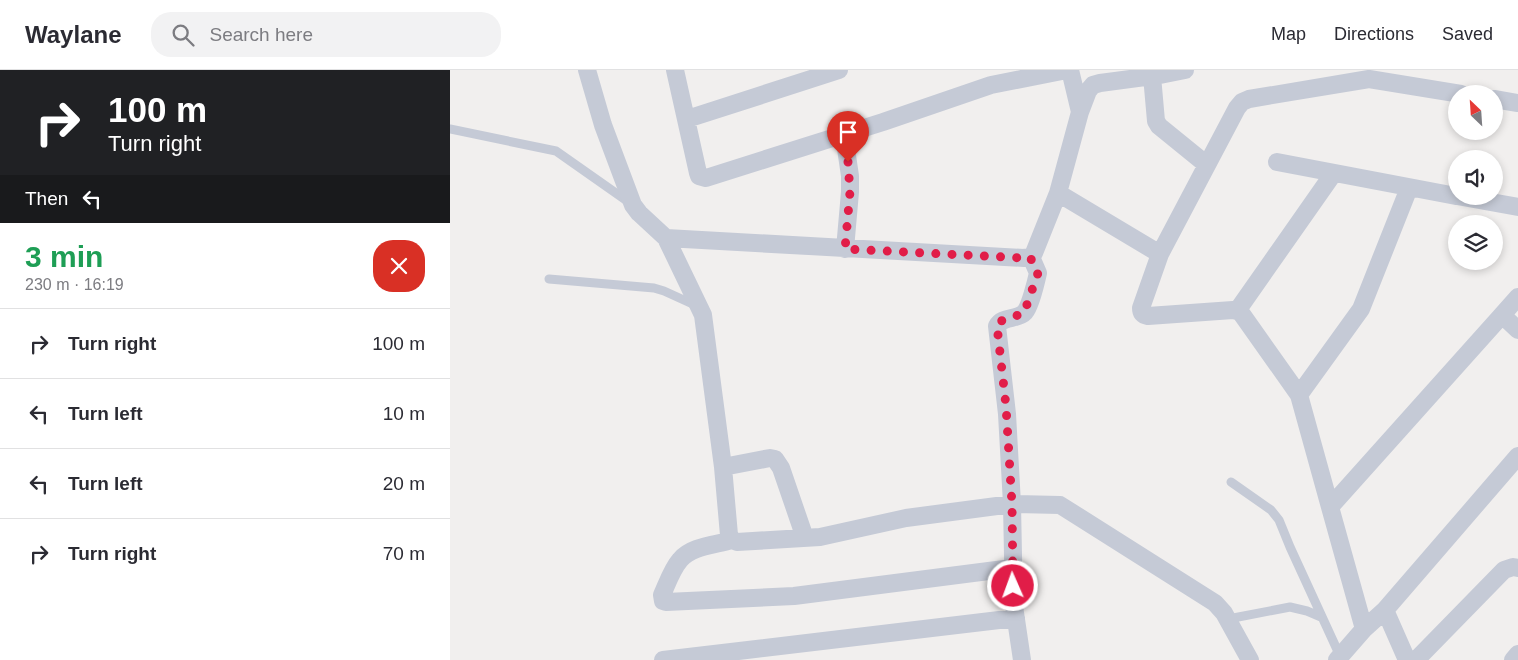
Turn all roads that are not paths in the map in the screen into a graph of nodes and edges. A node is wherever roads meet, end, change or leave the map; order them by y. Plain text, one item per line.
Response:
1 (587, 70) edge
2 (675, 70) edge
3 (839, 70) edge
4 (1069, 70) edge
5 (1185, 70) edge
6 (1152, 76) junction
7 (1448, 92) edge
8 (1503, 100) edge
9 (1518, 103) edge
10 (1080, 112) junction
11 (687, 119) junction
12 (450, 129) edge
13 (844, 134) junction
14 (1277, 162) dead end
15 (1207, 165) junction
16 (1333, 174) junction
17 (1409, 188) junction
18 (1058, 193) junction
19 (1448, 194) edge
20 (1503, 204) edge
21 (632, 205) junction
22 (1518, 207) edge
23 (666, 238) junction
24 (845, 249) junction
25 (1160, 254) junction
26 (1030, 257) junction
27 (549, 279) dead end
28 (1518, 297) edge
29 (700, 307) junction
30 (1237, 311) junction
31 (1502, 316) junction
32 (1518, 330) edge
33 (1299, 396) junction
34 (1518, 456) edge
35 (723, 467) junction
36 (1231, 482) dead end
37 (1012, 504) junction
38 (1330, 507) junction
39 (805, 538) junction
40 (732, 540) junction
41 (1012, 568) junction
42 (1518, 568) edge
43 (1384, 610) junction
44 (1321, 617) junction
45 (1016, 618) junction
46 (1228, 619) junction
47 (1364, 629) junction
48 (1518, 654) edge
49 (1345, 656) edge
50 (663, 660) edge
51 (1022, 660) edge
52 (1250, 660) edge
53 (1408, 660) edge
54 (1416, 660) edge
55 (1513, 660) edge

1 - 21 street
2 - 11 street
3 - 11 street
4 - 10 street
4 - 13 street
5 - 6 street
6 - 10 street
6 - 15 street
7 - 15 street
8 - 9 street
10 - 18 street
11 - 13 street
12 - 21 lane
13 - 24 street
14 - 16 street
15 - 25 street
16 - 17 street
16 - 30 street
17 - 19 street
17 - 33 street
18 - 25 street
18 - 26 street
20 - 22 street
21 - 23 street
23 - 24 street
23 - 29 street
24 - 26 street
25 - 30 street
26 - 37 street
27 - 29 lane
28 - 31 street
29 - 35 street
30 - 33 street
31 - 32 street
31 - 38 street
33 - 38 street
34 - 43 street
35 - 39 street
35 - 40 street
36 - 44 lane
37 - 39 street
37 - 41 street
37 - 46 street
38 - 47 street
39 - 40 street
40 - 41 street
41 - 45 street
42 - 54 street
43 - 47 street
43 - 53 street
44 - 46 lane
44 - 49 lane
45 - 50 street
45 - 51 street
46 - 52 street
47 - 49 street
48 - 55 street

